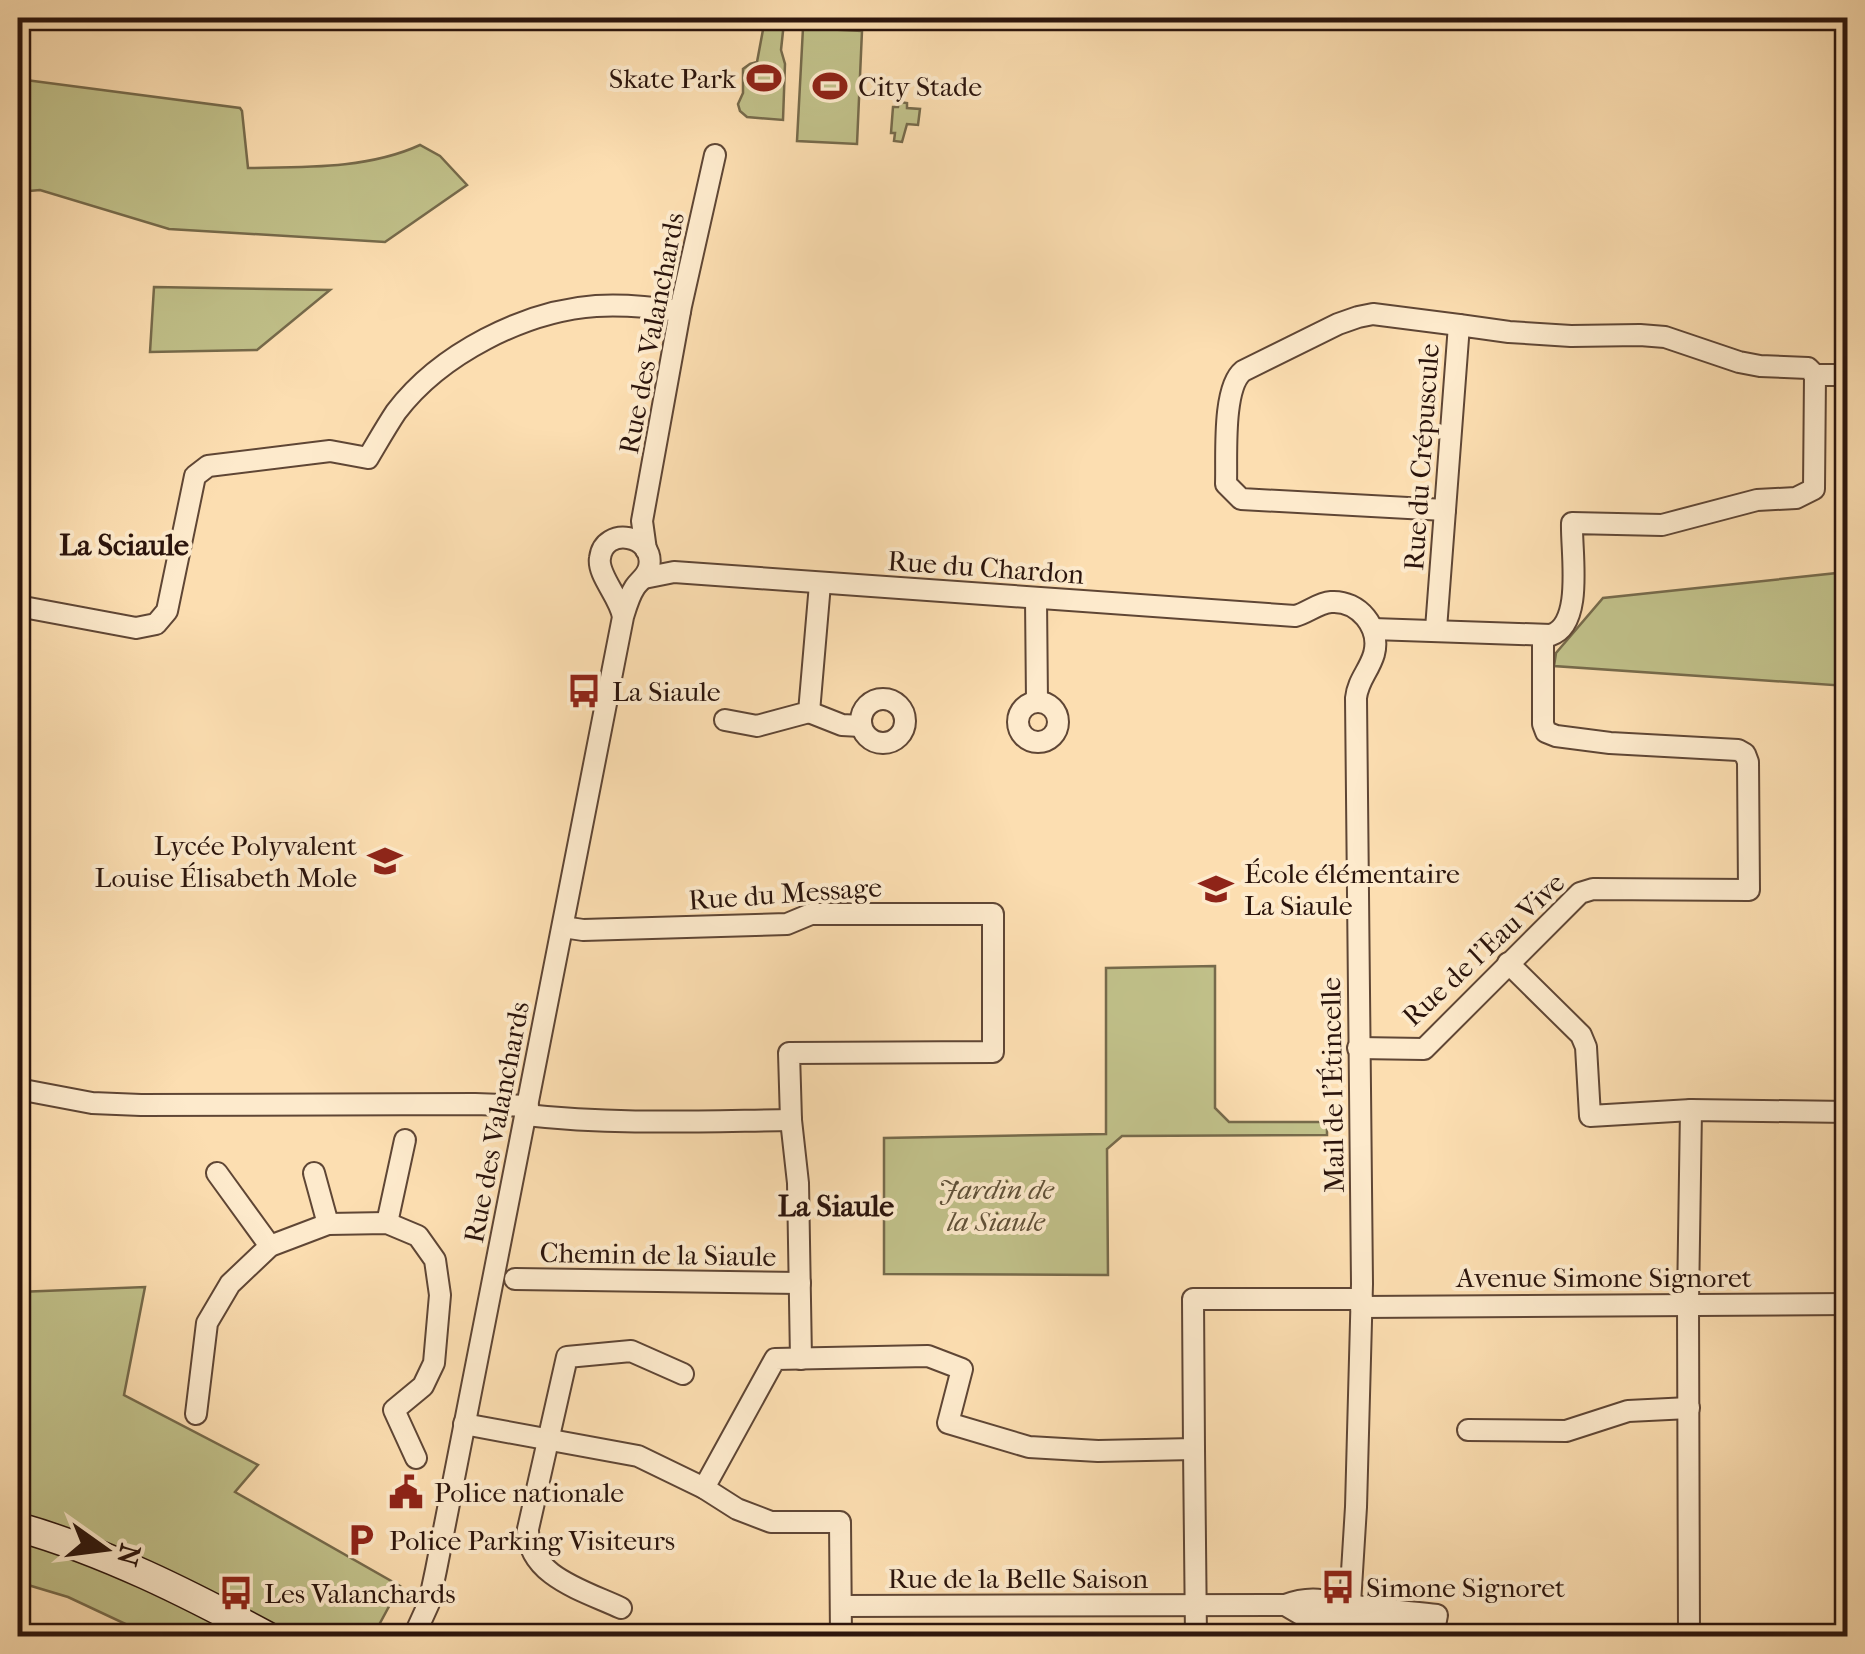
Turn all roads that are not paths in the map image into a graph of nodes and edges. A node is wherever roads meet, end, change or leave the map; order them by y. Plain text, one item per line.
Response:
1 (716, 156) dead end
2 (680, 311) junction
3 (1458, 325) junction
4 (1814, 374) junction
5 (1848, 375) edge
6 (1446, 510) junction
7 (642, 521) junction
8 (626, 537) junction
9 (648, 553) junction
10 (674, 572) junction
11 (608, 580) junction
12 (642, 580) junction
13 (820, 584) junction
14 (1036, 598) junction
15 (18, 606) edge
16 (623, 616) junction
17 (1373, 629) junction
18 (1436, 629) junction
19 (1543, 636) junction
20 (1037, 702) dead end
21 (809, 712) junction
22 (725, 720) dead end
23 (861, 726) dead end
24 (563, 927) junction
25 (1508, 963) junction
26 (1358, 1048) junction
27 (18, 1089) edge
28 (527, 1110) junction
29 (1691, 1110) junction
30 (1848, 1112) edge
31 (791, 1120) junction
32 (405, 1140) dead end
33 (314, 1172) dead end
34 (216, 1174) dead end
35 (387, 1223) junction
36 (328, 1224) junction
37 (270, 1246) junction
38 (515, 1280) dead end
39 (800, 1283) junction
40 (1361, 1303) junction
41 (1688, 1304) junction
42 (1848, 1304) edge
43 (801, 1359) junction
44 (683, 1374) dead end
45 (1689, 1408) junction
46 (196, 1414) dead end
47 (464, 1424) junction
48 (1468, 1430) dead end
49 (548, 1440) junction
50 (1194, 1448) junction
51 (416, 1458) dead end
52 (704, 1488) junction
53 (18, 1527) edge
54 (1196, 1605) junction
55 (840, 1606) junction
56 (621, 1608) dead end
57 (1349, 1621) edge
58 (1435, 1627) edge
59 (267, 1636) edge
60 (414, 1636) edge
61 (841, 1636) edge
62 (1196, 1636) edge
63 (1689, 1636) edge

1 - 2 street, Rue des Valanchards
2 - 7 street, Rue des Valanchards
2 - 15 street
3 - 4 street, Rue du Crépuscule
3 - 6 street, Rue du Crépuscule
3 - 6 street
4 - 5 street, Rue du Crépuscule
4 - 19 street
6 - 18 street, Rue du Crépuscule
7 - 8 street
7 - 9 street, Rue des Valanchards
8 - 9 street
8 - 11 street
9 - 10 street, Rue du Chardon
9 - 12 street
10 - 12 street, Rue du Chardon
10 - 13 street, Rue du Chardon
11 - 12 street
11 - 16 street
12 - 16 street, Rue des Valanchards
13 - 14 street, Rue du Chardon
13 - 21 street
14 - 17 street, Rue du Chardon
14 - 20 street
16 - 24 street, Rue des Valanchards
17 - 18 street
17 - 26 street, Mail de l'Étincelle
18 - 19 street
19 - 25 street, Rue de l'Eau Vive
21 - 22 street
21 - 23 street
24 - 28 street, Rue des Valanchards
24 - 31 street, Rue du Message
25 - 26 street, Rue de l'Eau Vive
25 - 29 street
26 - 40 street, Mail de l'Étincelle
27 - 28 street
28 - 31 street
28 - 47 street, Rue des Valanchards
29 - 30 street
29 - 41 street
31 - 39 street
32 - 35 street
33 - 36 street
34 - 37 street
35 - 36 street
35 - 51 street
36 - 37 street
37 - 46 street
38 - 39 street, Chemin de la Siaule
39 - 43 street
40 - 41 street, Avenue Simone Signoret
40 - 50 street, Avenue Simone Signoret
40 - 57 street, Mail de l'Étincelle
41 - 42 street, Avenue Simone Signoret
41 - 45 street
43 - 50 street
43 - 52 street
44 - 49 street
45 - 48 street
45 - 63 street
47 - 49 street
47 - 60 street, Rue des Valanchards
49 - 52 street
49 - 56 street
50 - 54 street
52 - 55 street
53 - 59 main road
54 - 55 street, Rue de la Belle Saison
54 - 57 street, Rue de la Belle Saison
54 - 62 street
55 - 61 street
57 - 58 street, Rue de la Belle Saison

